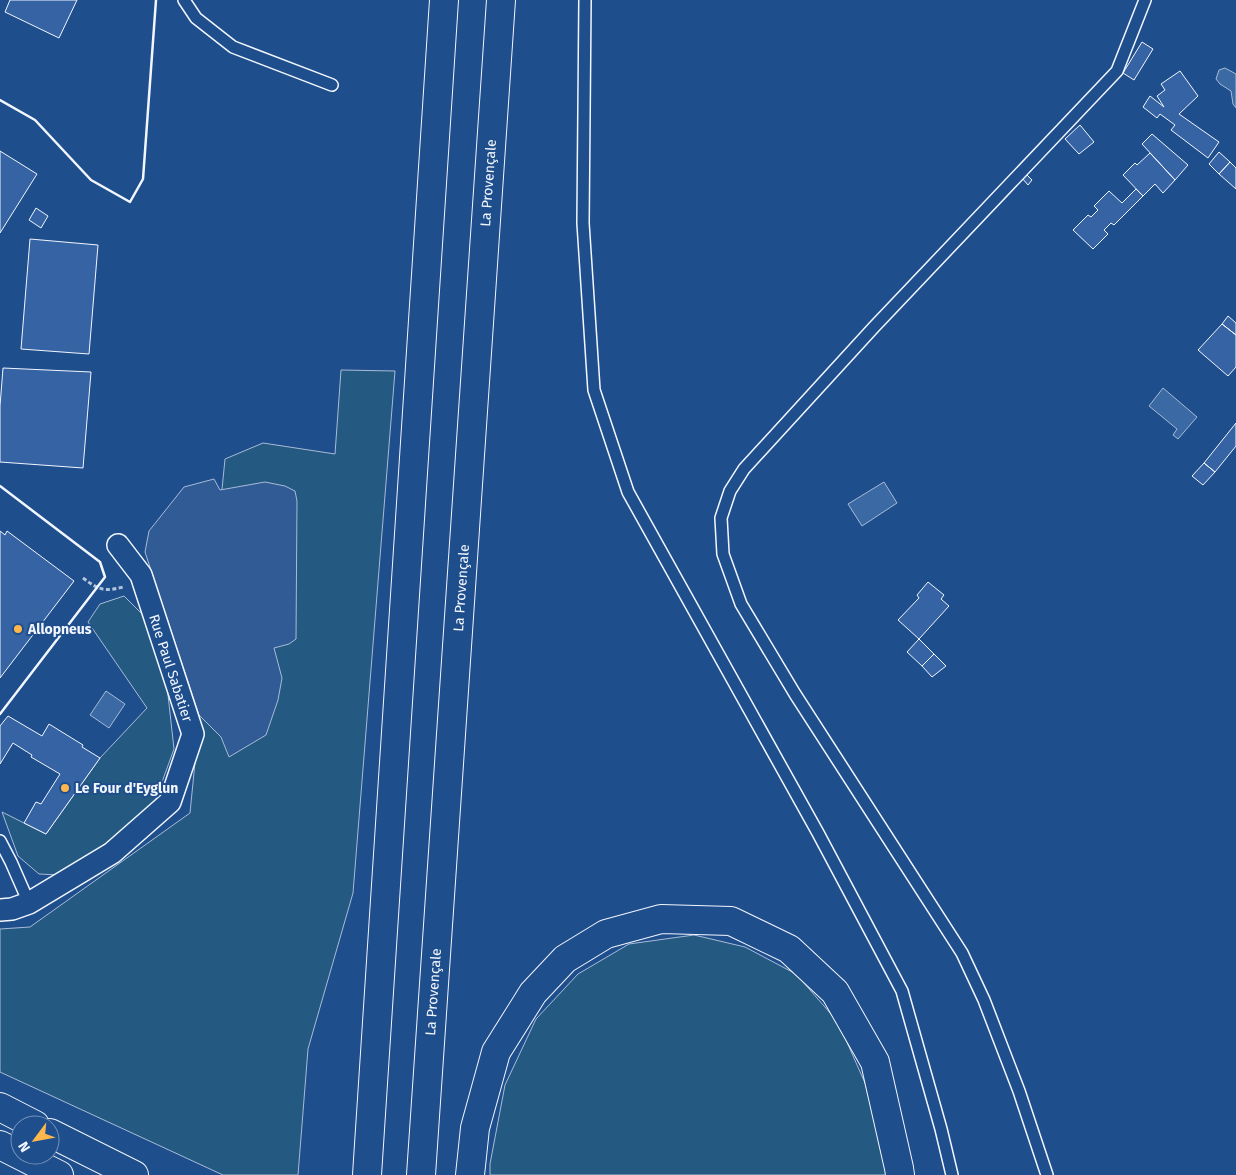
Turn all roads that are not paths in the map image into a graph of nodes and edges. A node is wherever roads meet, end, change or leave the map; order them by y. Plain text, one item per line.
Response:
1 (184, 0) edge
2 (444, 0) edge
3 (501, 0) edge
4 (585, 0) edge
5 (1145, 0) edge
6 (332, 85) dead end
7 (118, 545) dead end
8 (0, 841) edge
9 (29, 903) junction
10 (0, 910) edge
11 (0, 1107) edge
12 (16, 1115) edge
13 (60, 1137) edge
14 (0, 1145) edge
15 (59, 1175) edge
16 (134, 1175) edge
17 (368, 1175) edge
18 (421, 1175) edge
19 (470, 1175) edge
20 (900, 1175) edge
21 (952, 1175) edge
22 (1047, 1175) edge

1 - 6 lane
2 - 17 main road
3 - 18 main road, La Provençale
4 - 21 lane
5 - 22 lane
7 - 9 street, Rue Paul Sabatier
8 - 9 lane
9 - 10 street, Rue Paul Sabatier
11 - 12 main road
13 - 16 main road
14 - 15 main road
19 - 20 main road

